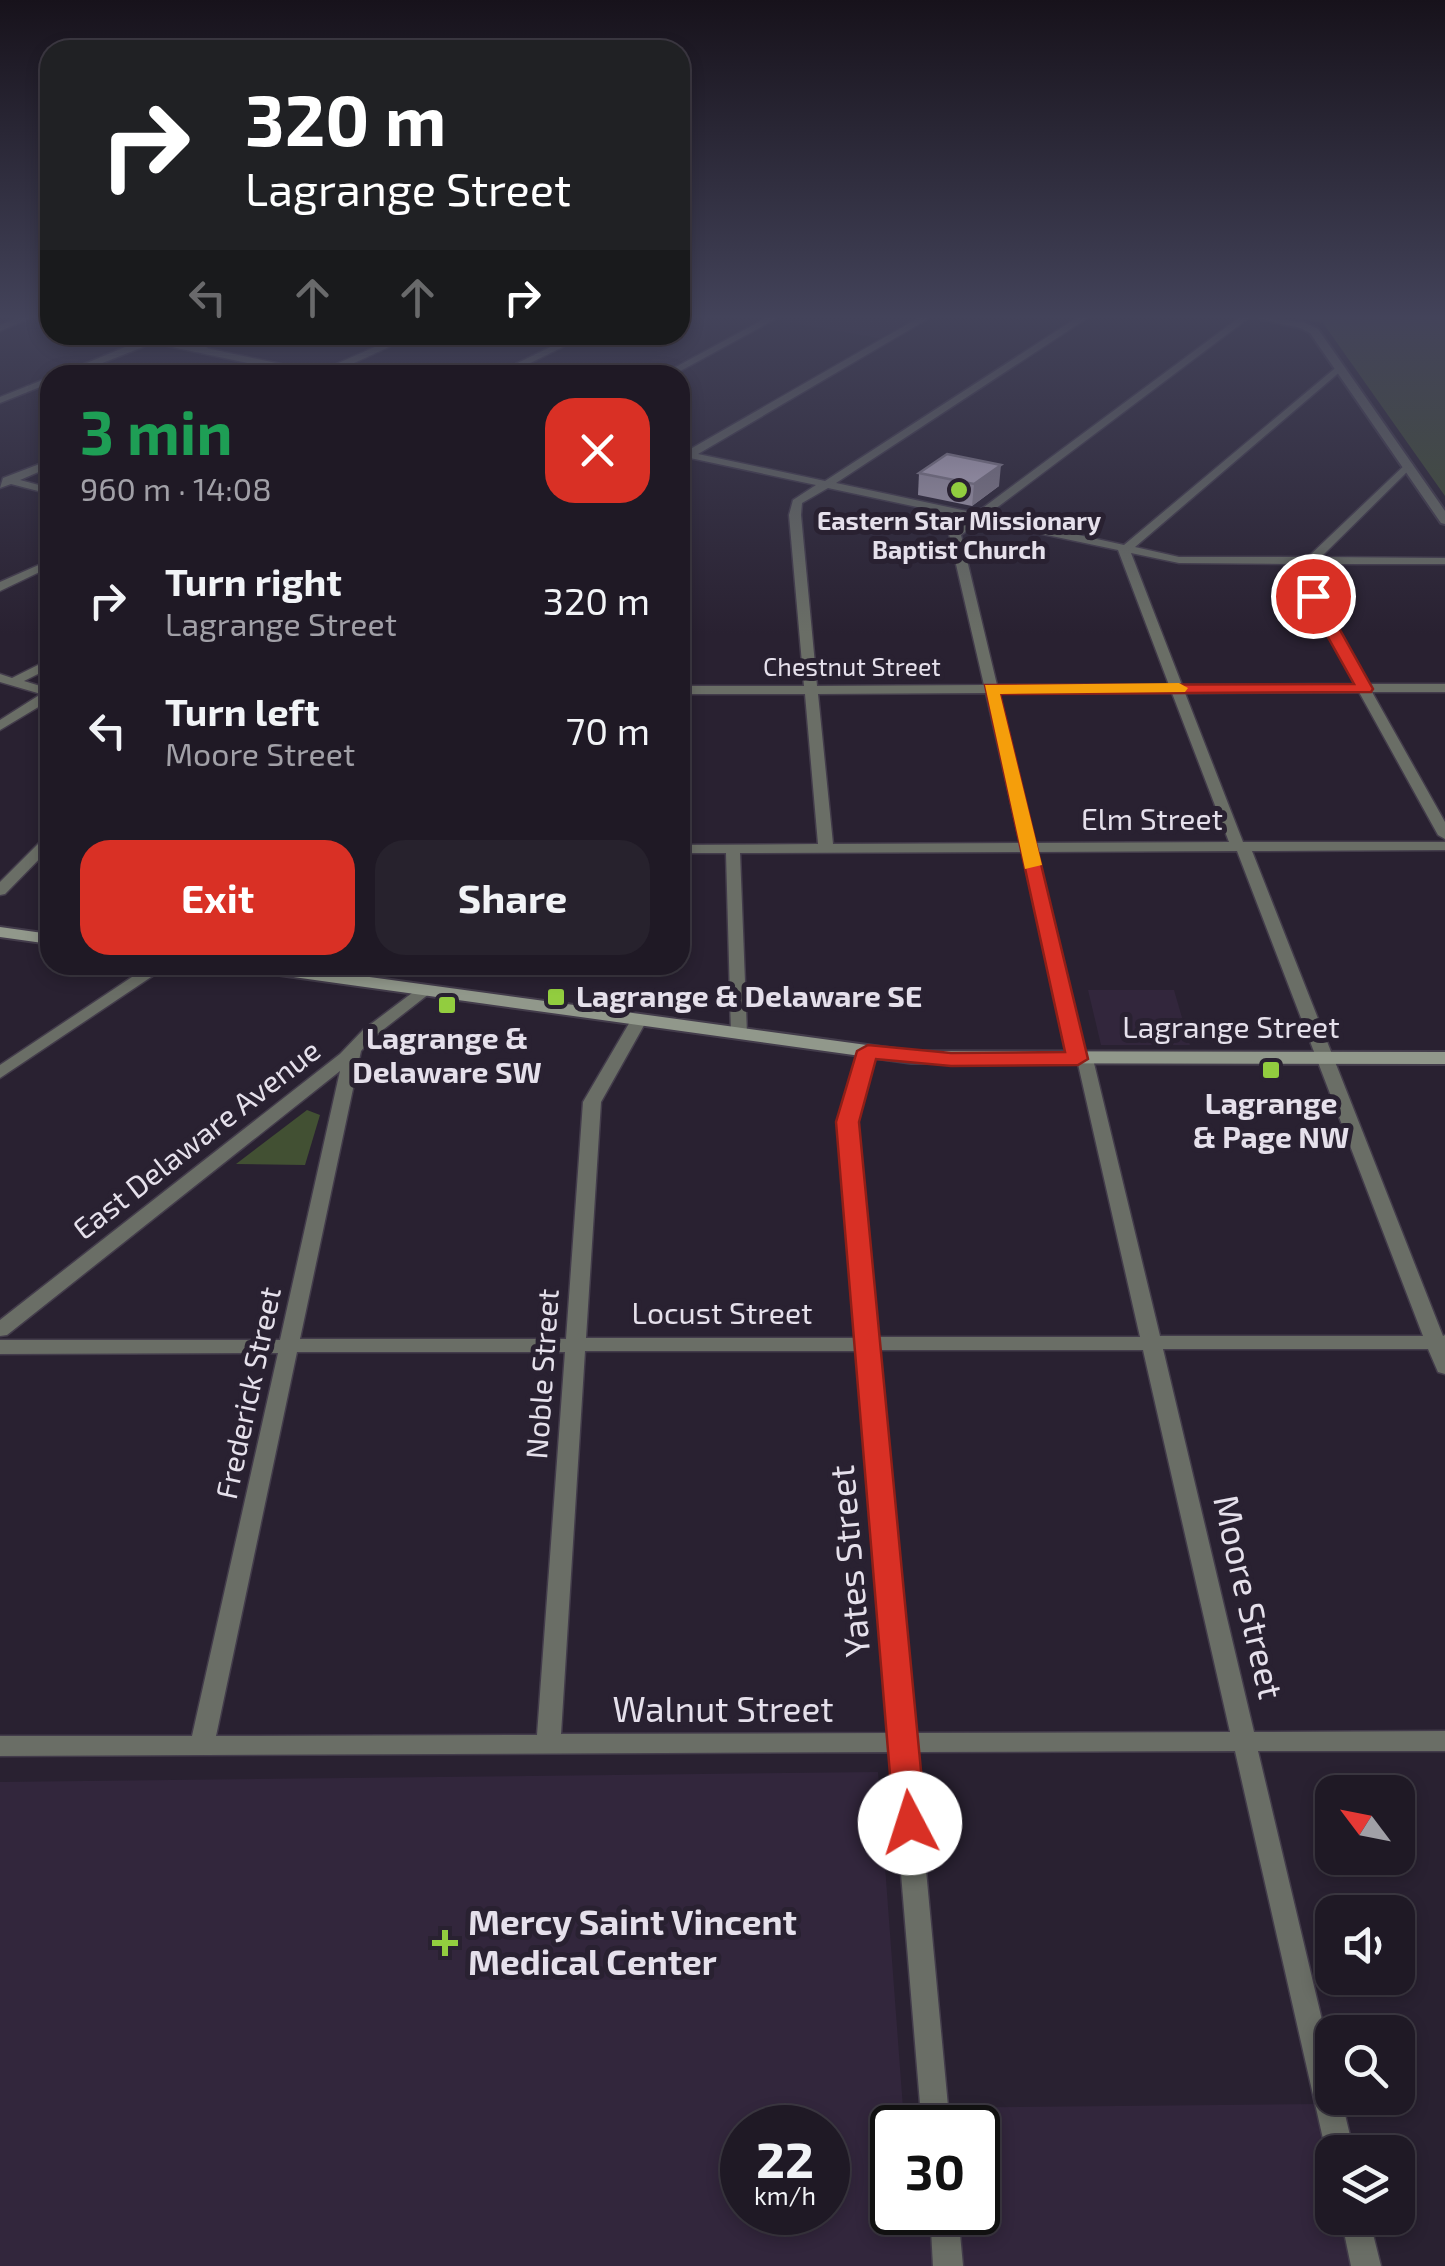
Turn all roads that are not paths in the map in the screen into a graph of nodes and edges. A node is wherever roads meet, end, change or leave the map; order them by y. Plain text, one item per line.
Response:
1 (741, 423) edge
2 (920, 423) edge
3 (1104, 423) edge
4 (1274, 423) edge
5 (1378, 423) edge
6 (690, 452) edge
7 (690, 457) edge
8 (1408, 464) junction
9 (40, 467) edge
10 (3, 481) edge
11 (825, 484) junction
12 (40, 488) edge
13 (977, 517) junction
14 (1445, 520) edge
15 (1125, 548) junction
16 (1445, 561) edge
17 (1294, 562) junction
18 (1310, 562) junction
19 (40, 568) edge
20 (0, 587) edge
21 (40, 667) edge
22 (7, 680) edge
23 (1177, 688) junction
24 (1445, 688) edge
25 (991, 689) junction
26 (1365, 689) junction
27 (40, 690) edge
28 (690, 690) edge
29 (811, 690) junction
30 (40, 700) edge
31 (0, 726) edge
32 (1445, 835) edge
33 (1445, 846) edge
34 (1240, 847) junction
35 (1028, 848) junction
36 (690, 849) edge
37 (733, 849) junction
38 (826, 849) junction
39 (40, 850) edge
40 (0, 891) edge
41 (0, 932) edge
42 (40, 938) edge
43 (146, 975) edge
44 (316, 975) edge
45 (426, 990) junction
46 (639, 1020) junction
47 (739, 1034) junction
48 (868, 1051) junction
49 (353, 1052) junction
50 (1326, 1058) junction
51 (1445, 1058) edge
52 (1081, 1059) junction
53 (0, 1073) edge
54 (0, 1330) edge
55 (1440, 1342) edge
56 (1149, 1343) junction
57 (869, 1344) junction
58 (576, 1345) junction
59 (0, 1347) edge
60 (290, 1347) junction
61 (1445, 1367) edge
62 (1445, 1741) edge
63 (1243, 1742) junction
64 (548, 1745) junction
65 (0, 1746) edge
66 (202, 1746) junction
67 (904, 1746) junction
68 (934, 2105) edge
69 (1336, 2135) edge
70 (946, 2235) edge
71 (1359, 2235) edge
72 (948, 2266) edge
73 (1366, 2266) edge

1 - 6 street
2 - 11 street
3 - 13 street, Moore Street
4 - 15 street
5 - 8 street
7 - 11 street
8 - 14 street
8 - 18 street
9 - 10 street
10 - 12 street
11 - 13 street
11 - 29 street
13 - 15 street
13 - 25 street, Moore Street
15 - 17 street
15 - 23 street
16 - 18 street
17 - 18 street
17 - 26 street
19 - 20 street
21 - 22 street
22 - 27 street
23 - 25 street, Chestnut Street
23 - 26 street, Chestnut Street
23 - 34 street
24 - 26 street, Chestnut Street
25 - 29 street, Chestnut Street
25 - 35 street, Moore Street
26 - 32 street
28 - 29 street, Chestnut Street
29 - 38 street
30 - 31 street
33 - 34 street, Elm Street
34 - 35 street, Elm Street
34 - 50 street
35 - 38 street, Elm Street
35 - 52 street, Moore Street
36 - 37 street, Elm Street
37 - 38 street, Elm Street
37 - 47 street
39 - 40 street
41 - 42 main road
43 - 53 street
44 - 45 main road, Lagrange Street
45 - 46 main road, Lagrange Street
45 - 49 street, East Delaware Avenue
46 - 47 main road, Lagrange Street
46 - 58 street, Noble Street
47 - 48 main road, Lagrange Street
48 - 52 main road, Lagrange Street
48 - 57 street, Yates Street
49 - 54 street, East Delaware Avenue
49 - 60 street, Frederick Street
50 - 51 main road, Lagrange Street
50 - 52 main road, Lagrange Street
50 - 55 street
52 - 56 street, Moore Street
55 - 56 street, Locust Street
55 - 61 street
56 - 57 street, Locust Street
56 - 63 street, Moore Street
57 - 58 street, Locust Street
57 - 67 street, Yates Street
58 - 60 street, Locust Street
58 - 64 street, Noble Street
59 - 60 street, Locust Street
60 - 66 street, Frederick Street
62 - 63 street, Walnut Street
63 - 67 street, Walnut Street
63 - 69 street, Moore Street
64 - 66 street, Walnut Street
64 - 67 street, Walnut Street
65 - 66 street, Walnut Street
67 - 68 street, Yates Street
70 - 72 street
71 - 73 street

